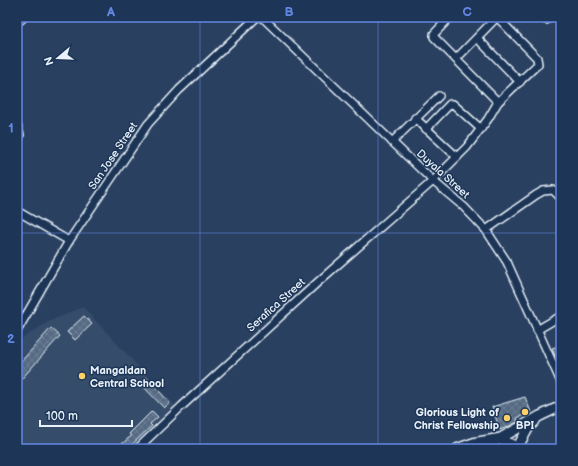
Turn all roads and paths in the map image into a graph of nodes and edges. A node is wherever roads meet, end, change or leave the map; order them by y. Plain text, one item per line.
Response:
1 (256, 17) edge
2 (262, 17) edge
3 (450, 17) edge
4 (497, 17) edge
5 (541, 17) edge
6 (552, 17) edge
7 (23, 18) edge
8 (17, 23) edge
9 (477, 38) junction
10 (456, 59) junction
11 (520, 82) junction
12 (439, 96) dead end
13 (498, 102) junction
14 (415, 118) junction
15 (17, 125) edge
16 (426, 129) junction
17 (481, 129) junction
18 (392, 142) junction
19 (17, 145) edge
20 (457, 157) junction
21 (433, 181) junction
22 (561, 198) edge
23 (17, 211) edge
24 (486, 230) junction
25 (69, 241) junction
26 (561, 316) edge
27 (537, 330) junction
28 (17, 331) edge
29 (561, 382) edge
30 (561, 406) edge
31 (540, 416) junction
32 (499, 439) junction
33 (519, 448) edge
34 (137, 449) edge
35 (458, 449) edge
36 (490, 449) edge

1 - 25 street, San Jose Street
2 - 18 street, Duyala Street
3 - 10 street
4 - 9 street
4 - 11 street, Serafica Street
5 - 6 street
7 - 8 street
9 - 10 street
9 - 11 street
10 - 13 street
11 - 13 street, Serafica Street
12 - 14 street
13 - 17 street, Serafica Street
14 - 16 street
14 - 18 street
15 - 19 street
16 - 17 street
16 - 20 street
17 - 20 street, Serafica Street
18 - 21 street, Duyala Street
20 - 21 street, Serafica Street
21 - 24 street, Duyala Street
21 - 34 street, Serafica Street
22 - 24 street
23 - 25 street
24 - 27 street, Duyala Street
25 - 28 street, San Jose Street
26 - 27 street
27 - 29 street, Duyala Street
30 - 31 main road
31 - 32 main road
31 - 33 main road
32 - 33 highway
32 - 35 highway
32 - 36 street

